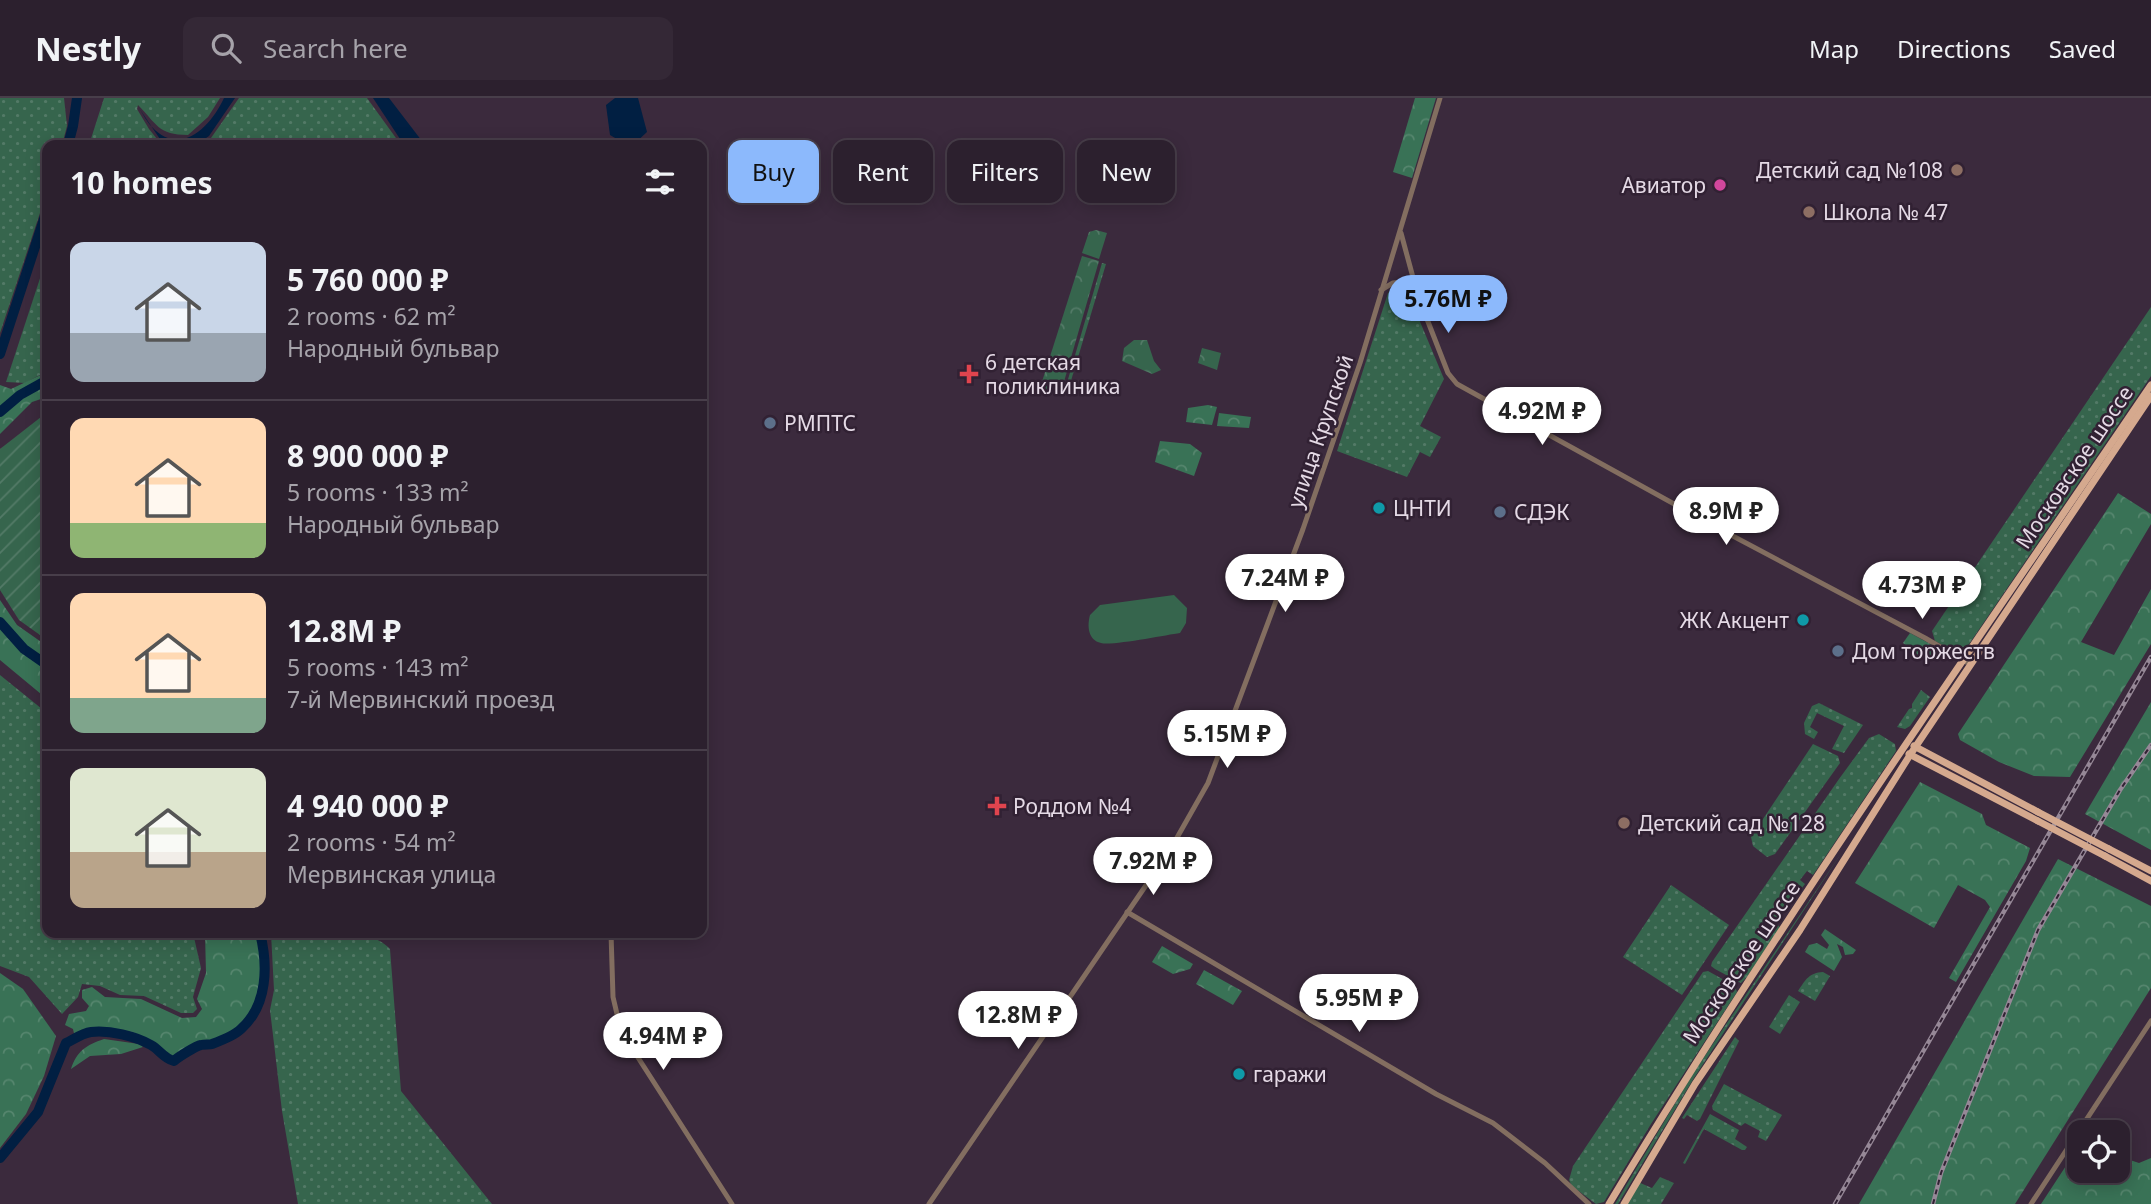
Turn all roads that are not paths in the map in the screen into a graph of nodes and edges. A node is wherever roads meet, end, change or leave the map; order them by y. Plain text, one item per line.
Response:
1 (1440, 98) edge
2 (1400, 229) junction
3 (1392, 256) junction
4 (1405, 256) junction
5 (1381, 290) junction
6 (1418, 296) junction
7 (2151, 385) edge
8 (2151, 396) edge
9 (1963, 660) junction
10 (1971, 666) junction
11 (1908, 742) junction
12 (1916, 747) junction
13 (1902, 750) junction
14 (1910, 755) junction
15 (2107, 853) junction
16 (2151, 871) edge
17 (2151, 881) edge
18 (1127, 912) junction
19 (611, 938) edge
20 (2151, 1021) edge
21 (732, 1204) edge
22 (929, 1204) edge
23 (1590, 1204) edge
24 (1609, 1204) edge
25 (1624, 1204) edge
26 (2031, 1204) edge

1 - 2 street, улица Крупской
2 - 3 street, улица Крупской
2 - 4 street
3 - 4 street
3 - 5 street, улица Крупской
4 - 6 street
5 - 6 street
5 - 18 street, улица Крупской
6 - 9 street
7 - 9 main road, Московское шоссе
8 - 10 main road, Московское шоссе
9 - 10 street
9 - 11 main road, Московское шоссе
10 - 12 main road, Московское шоссе
11 - 12 main road
11 - 13 main road, Московское шоссе
12 - 14 main road, Московское шоссе
12 - 15 main road, bridge
13 - 14 main road
13 - 24 main road, Московское шоссе
14 - 15 main road, bridge
14 - 25 main road, Московское шоссе
15 - 16 main road
15 - 17 main road
18 - 22 street, улица Крупской
18 - 23 street
19 - 21 street
20 - 26 street

